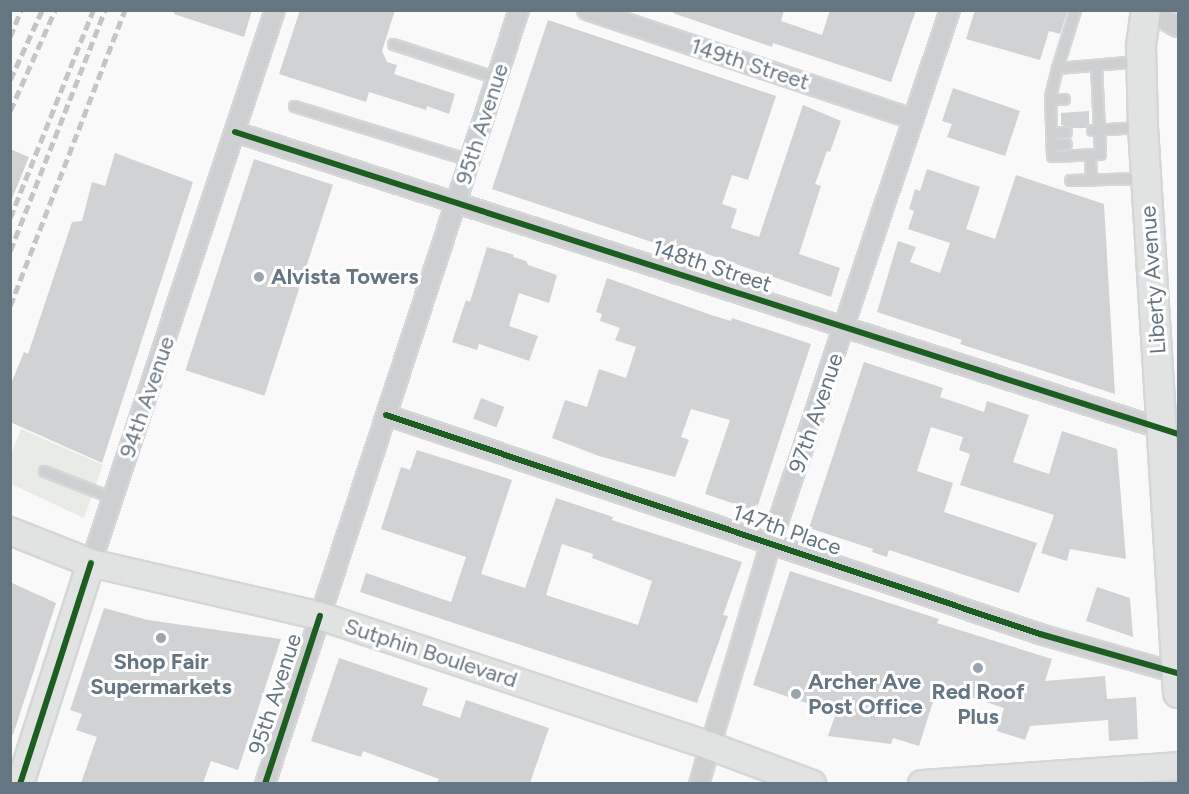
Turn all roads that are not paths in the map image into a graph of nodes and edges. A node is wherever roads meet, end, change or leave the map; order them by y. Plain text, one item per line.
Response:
1 (275, 10) edge
2 (519, 10) edge
3 (587, 10) edge
4 (950, 10) edge
5 (1076, 10) edge
6 (1147, 10) edge
7 (1179, 27) edge
8 (393, 44) dead end
9 (1142, 61) junction
10 (1096, 65) junction
11 (1057, 68) junction
12 (497, 78) junction
13 (1050, 99) junction
14 (1064, 99) dead end
15 (294, 106) dead end
16 (913, 119) junction
17 (1143, 127) junction
18 (1096, 130) junction
19 (235, 132) junction
20 (1051, 132) junction
21 (1066, 132) dead end
22 (1066, 144) dead end
23 (1051, 145) junction
24 (1090, 154) junction
25 (470, 160) junction
26 (1146, 178) junction
27 (1070, 180) dead end
28 (1091, 180) junction
29 (456, 203) junction
30 (845, 328) junction
31 (386, 415) junction
32 (1171, 432) edge
33 (44, 471) dead end
34 (113, 498) junction
35 (10, 531) edge
36 (771, 543) junction
37 (91, 563) junction
38 (320, 616) junction
39 (1178, 683) edge
40 (710, 746) junction
41 (1179, 766) edge
42 (20, 783) edge
43 (265, 783) edge
44 (699, 783) edge
45 (812, 783) edge
46 (922, 783) edge

1 - 19 street, 94th Avenue
2 - 12 street, 95th Avenue
3 - 16 street, 149th Street
4 - 16 street, 97th Avenue
5 - 11 lane
6 - 7 street
6 - 9 main road, Liberty Avenue
8 - 12 lane
9 - 10 lane
9 - 17 main road, Liberty Avenue
10 - 11 lane
10 - 18 lane
11 - 13 lane
12 - 25 street, 95th Avenue
13 - 14 lane
13 - 20 lane
15 - 25 lane
16 - 30 street, 97th Avenue
17 - 18 lane
17 - 26 main road, Liberty Avenue
18 - 24 lane
19 - 29 street, 148th Street
19 - 34 street, 94th Avenue
20 - 21 lane
20 - 23 lane
22 - 23 lane
23 - 24 lane
24 - 28 lane
25 - 29 street, 95th Avenue
26 - 28 lane
26 - 32 main road, Liberty Avenue
27 - 28 lane
29 - 30 street, 148th Street
29 - 31 street, 95th Avenue
30 - 32 street, 148th Street
30 - 36 street, 97th Avenue
31 - 36 street, 147th Place
31 - 38 street, 95th Avenue
32 - 39 main road, Liberty Avenue
33 - 34 lane
34 - 37 street, 94th Avenue
35 - 37 main road, Sutphin Boulevard
36 - 39 street, 147th Place
36 - 40 street, 97th Avenue
37 - 38 main road, Sutphin Boulevard
37 - 42 main road, 94th Avenue
38 - 40 main road, Sutphin Boulevard
38 - 43 street, 95th Avenue
40 - 44 street, 97th Avenue
40 - 45 main road, Sutphin Boulevard
41 - 46 main road

